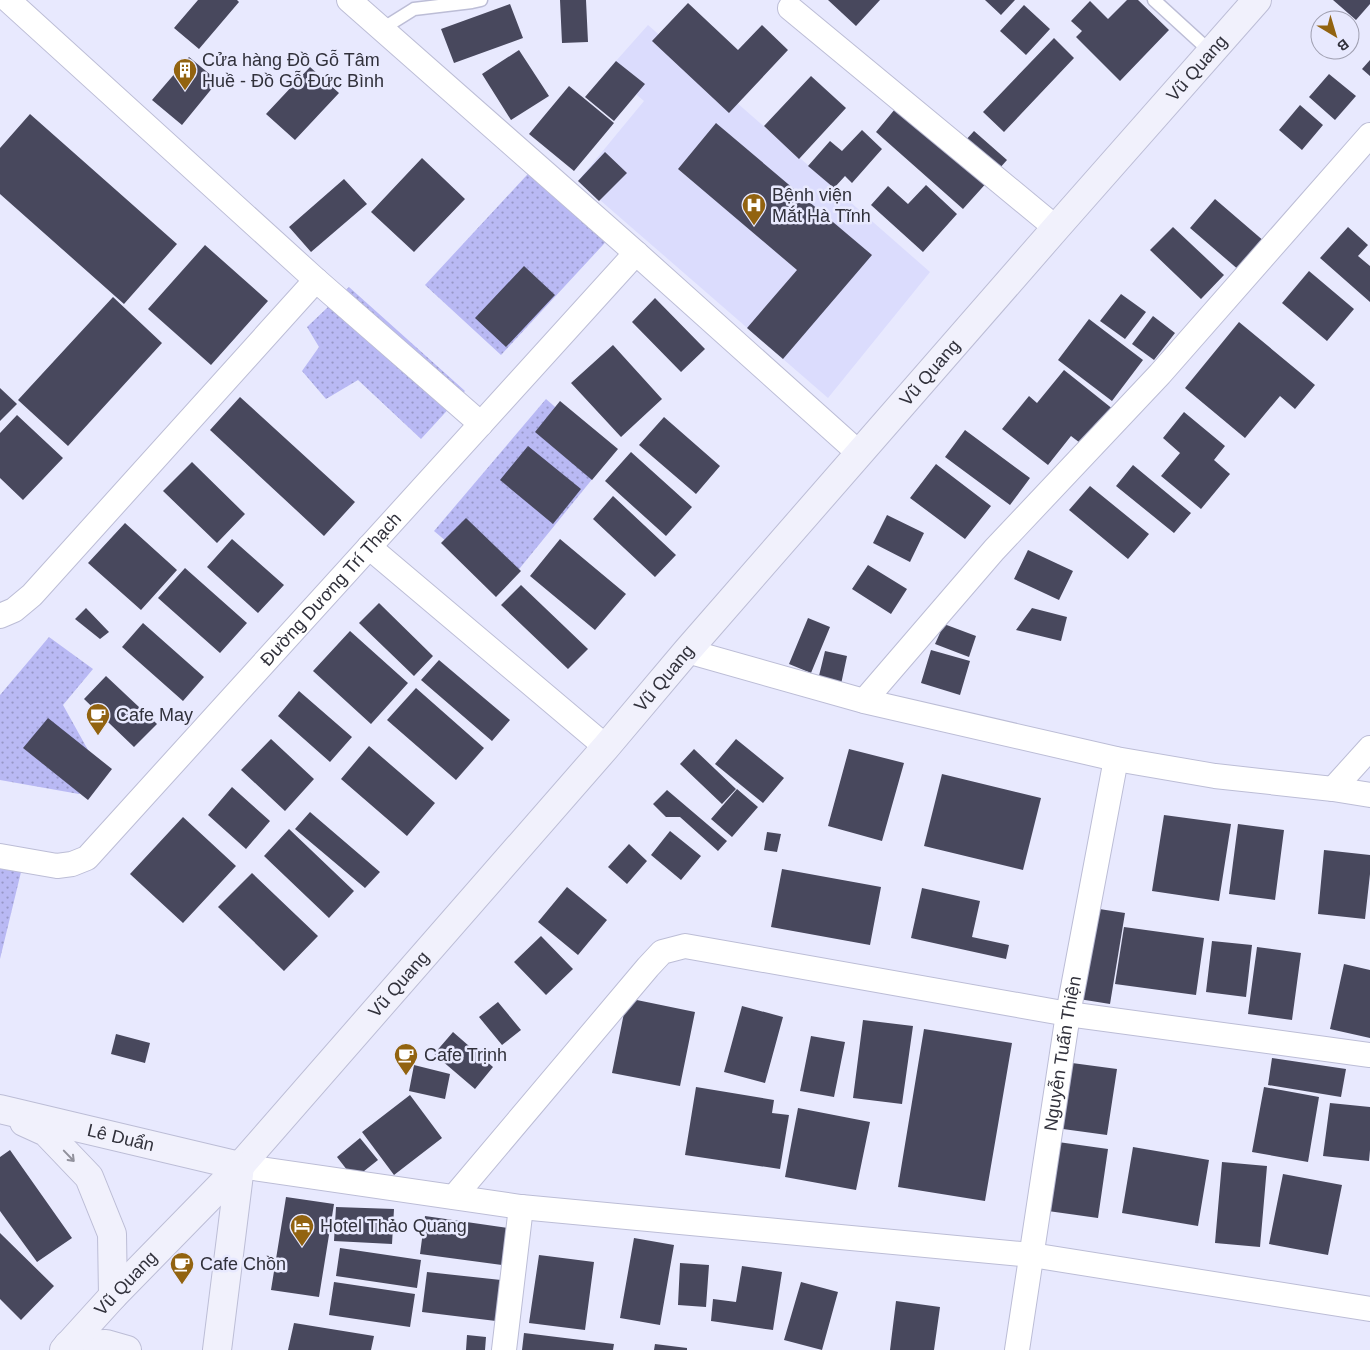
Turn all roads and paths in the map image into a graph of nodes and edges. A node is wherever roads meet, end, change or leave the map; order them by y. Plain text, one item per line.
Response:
1 (8, 0) edge
2 (349, 0) edge
3 (481, 0) edge
4 (1154, 0) edge
5 (1257, 0) edge
6 (413, 4) edge
7 (790, 8) dead end
8 (382, 29) junction
9 (1212, 52) junction
10 (1370, 135) edge
11 (1056, 228) junction
12 (636, 253) junction
13 (316, 280) junction
14 (481, 424) junction
15 (860, 454) junction
16 (369, 547) junction
17 (0, 616) edge
18 (688, 651) junction
19 (864, 701) junction
20 (606, 747) junction
21 (1370, 748) edge
22 (1116, 760) junction
23 (1333, 789) junction
24 (1370, 795) edge
25 (0, 856) edge
26 (1068, 1014) junction
27 (1370, 1055) edge
28 (0, 1110) edge
29 (240, 1166) junction
30 (454, 1197) junction
31 (521, 1207) junction
32 (1032, 1255) junction
33 (113, 1296) junction
34 (1370, 1309) edge
35 (66, 1348) edge
36 (127, 1350) edge
37 (217, 1350) edge
38 (504, 1350) edge
39 (1017, 1350) edge

1 - 13 street
2 - 8 street
3 - 6 lane
4 - 9 lane
5 - 9 main road, Vũ Quang
6 - 8 lane
7 - 11 street
8 - 12 street
9 - 11 main road, Vũ Quang
10 - 19 street
11 - 15 main road, Vũ Quang
12 - 14 street, Đường Dương Trí Thạch
12 - 15 street
13 - 14 street
13 - 17 street
14 - 16 street, Đường Dương Trí Thạch
15 - 18 main road, Vũ Quang
16 - 20 street
16 - 25 street, Đường Dương Trí Thạch
18 - 19 street
18 - 20 main road, Vũ Quang
19 - 22 street
20 - 29 main road, Vũ Quang
21 - 23 street
22 - 23 street
22 - 26 street, Nguyễn Tuấn Thiện
23 - 24 street
26 - 27 street
26 - 30 street
26 - 32 street, Nguyễn Tuấn Thiện
28 - 29 main road, Lê Duẩn
28 -> 33 main road
29 - 30 street
29 - 33 main road, Vũ Quang
29 - 37 main road
30 - 31 street
31 - 32 street
31 - 38 street
32 - 34 street
32 - 39 street, Nguyễn Tuấn Thiện
33 - 35 main road, Vũ Quang
35 - 36 main road

